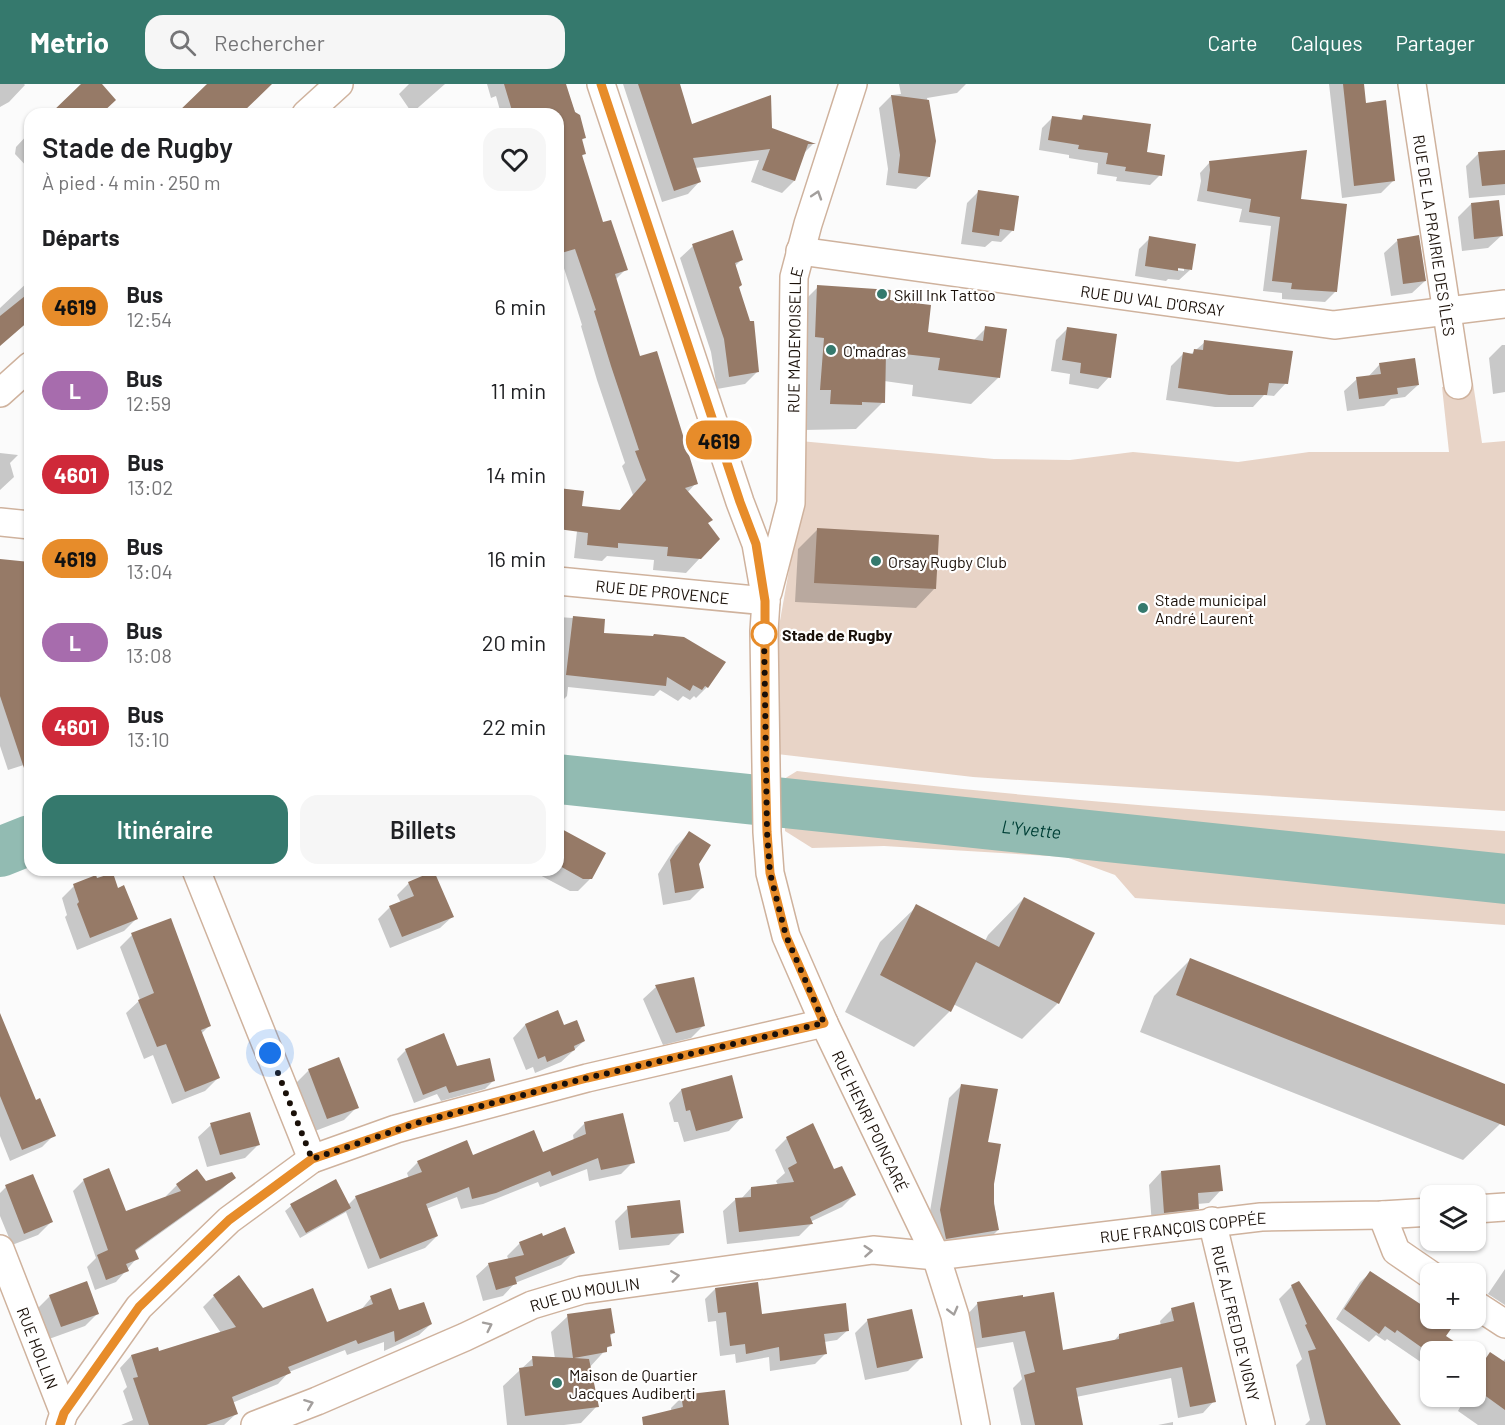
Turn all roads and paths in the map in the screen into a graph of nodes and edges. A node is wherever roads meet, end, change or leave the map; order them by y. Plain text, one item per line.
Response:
1 (339, 84) edge
2 (601, 84) edge
3 (853, 84) edge
4 (1412, 84) edge
5 (313, 108) edge
6 (800, 251) junction
7 (1505, 303) edge
8 (1446, 310) junction
9 (24, 371) edge
10 (1458, 385) dead end
11 (0, 393) edge
12 (0, 522) edge
13 (24, 524) edge
14 (564, 582) edge
15 (765, 601) junction
16 (198, 876) edge
17 (824, 1023) junction
18 (312, 1159) junction
19 (1505, 1207) edge
20 (1486, 1208) edge
21 (1420, 1213) edge
22 (1382, 1215) junction
23 (1212, 1221) junction
24 (0, 1249) edge
25 (936, 1256) junction
26 (1420, 1267) edge
27 (1486, 1312) edge
28 (1505, 1324) edge
29 (62, 1419) edge
30 (255, 1425) edge
31 (976, 1425) edge
32 (1261, 1425) edge

1 - 5 street
2 - 15 street
6 -> 3 street, RUE MADEMOISELLE
4 - 8 street, RUE DE LA PRAIRIE DES ÎLES
6 - 8 street, RUE DU VAL D'ORSAY
6 - 15 street, RUE MADEMOISELLE
7 - 8 street, RUE DU VAL D'ORSAY
8 - 10 street, RUE DE LA PRAIRIE DES ÎLES
9 - 11 street
12 - 13 street
14 - 15 street, RUE DE PROVENCE
15 - 17 street, RUE HENRI POINCARÉ
16 - 18 street
17 - 18 street
17 - 25 street, RUE HENRI POINCARÉ
18 - 29 street
19 - 20 street
21 - 22 street, RUE FRANÇOIS COPPÉE
22 - 23 street, RUE FRANÇOIS COPPÉE
22 - 26 street
23 - 25 street, RUE FRANÇOIS COPPÉE
23 - 32 street, RUE ALFRED DE VIGNY
24 - 29 street, RUE HOLLIN
30 -> 25 street, RUE DU MOULIN
25 -> 31 street, RUE HENRI POINCARÉ
27 - 28 street

